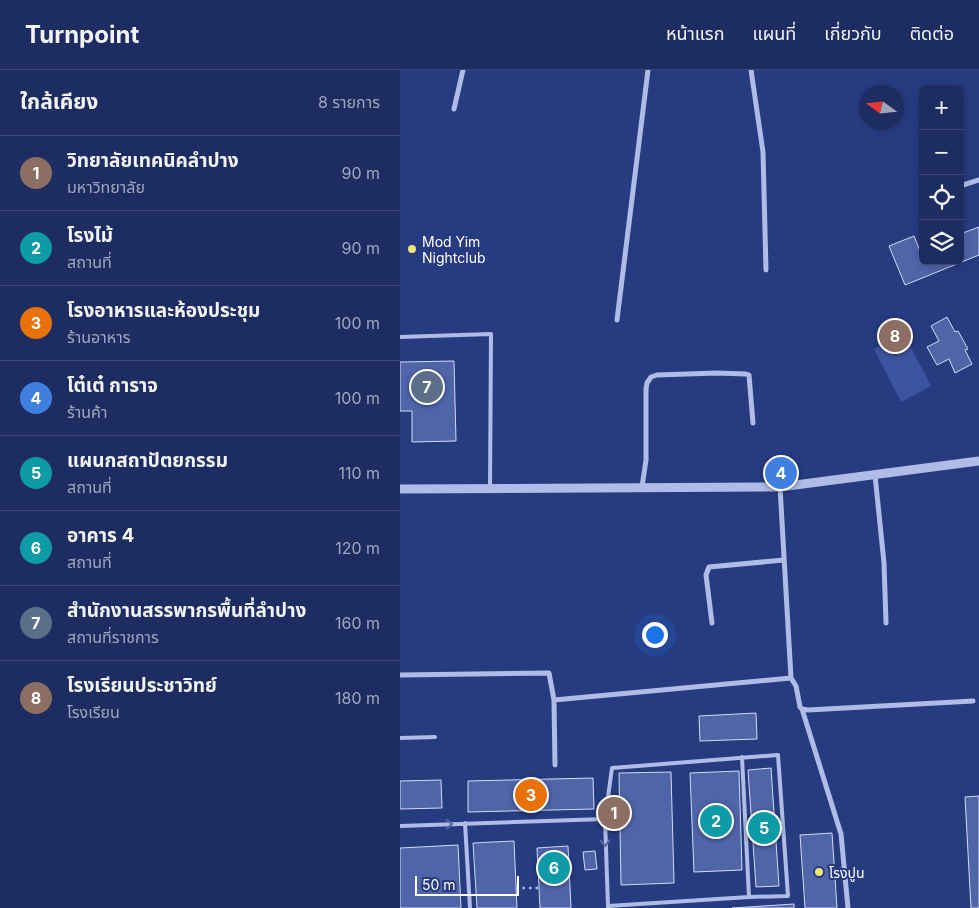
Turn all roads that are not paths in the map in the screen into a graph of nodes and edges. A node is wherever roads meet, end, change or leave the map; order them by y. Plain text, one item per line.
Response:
1 (463, 70) edge
2 (648, 70) edge
3 (751, 70) edge
4 (454, 109) dead end
5 (979, 180) edge
6 (964, 185) edge
7 (766, 270) dead end
8 (617, 320) dead end
9 (400, 337) edge
10 (753, 423) dead end
11 (979, 461) edge
12 (875, 475) junction
13 (642, 487) junction
14 (780, 487) junction
15 (490, 488) junction
16 (400, 489) edge
17 (784, 560) junction
18 (886, 622) dead end
19 (712, 623) dead end
20 (400, 675) edge
21 (791, 678) junction
22 (554, 700) junction
23 (973, 701) dead end
24 (802, 709) junction
25 (435, 737) dead end
26 (400, 738) edge
27 (742, 757) junction
28 (555, 765) dead end
29 (605, 820) junction
30 (465, 823) junction
31 (400, 826) edge
32 (749, 897) junction
33 (608, 907) edge
34 (470, 908) edge
35 (848, 908) edge

1 - 4 street
2 - 8 street
3 - 7 street
5 - 6 street
9 - 15 lane
10 - 13 street
11 - 12 street
12 - 14 street
12 - 18 street
13 - 14 street
13 - 15 street
14 - 17 street
15 - 16 street
17 - 19 street
17 - 21 street
20 - 22 street
21 - 22 street
21 - 24 street
22 - 28 street
23 - 24 street
24 - 35 street
25 - 26 lane
27 - 29 lane
27 - 32 lane
27 - 32 lane
29 - 30 lane
29 -> 33 lane
31 -> 30 lane
30 - 34 lane
32 - 33 lane

